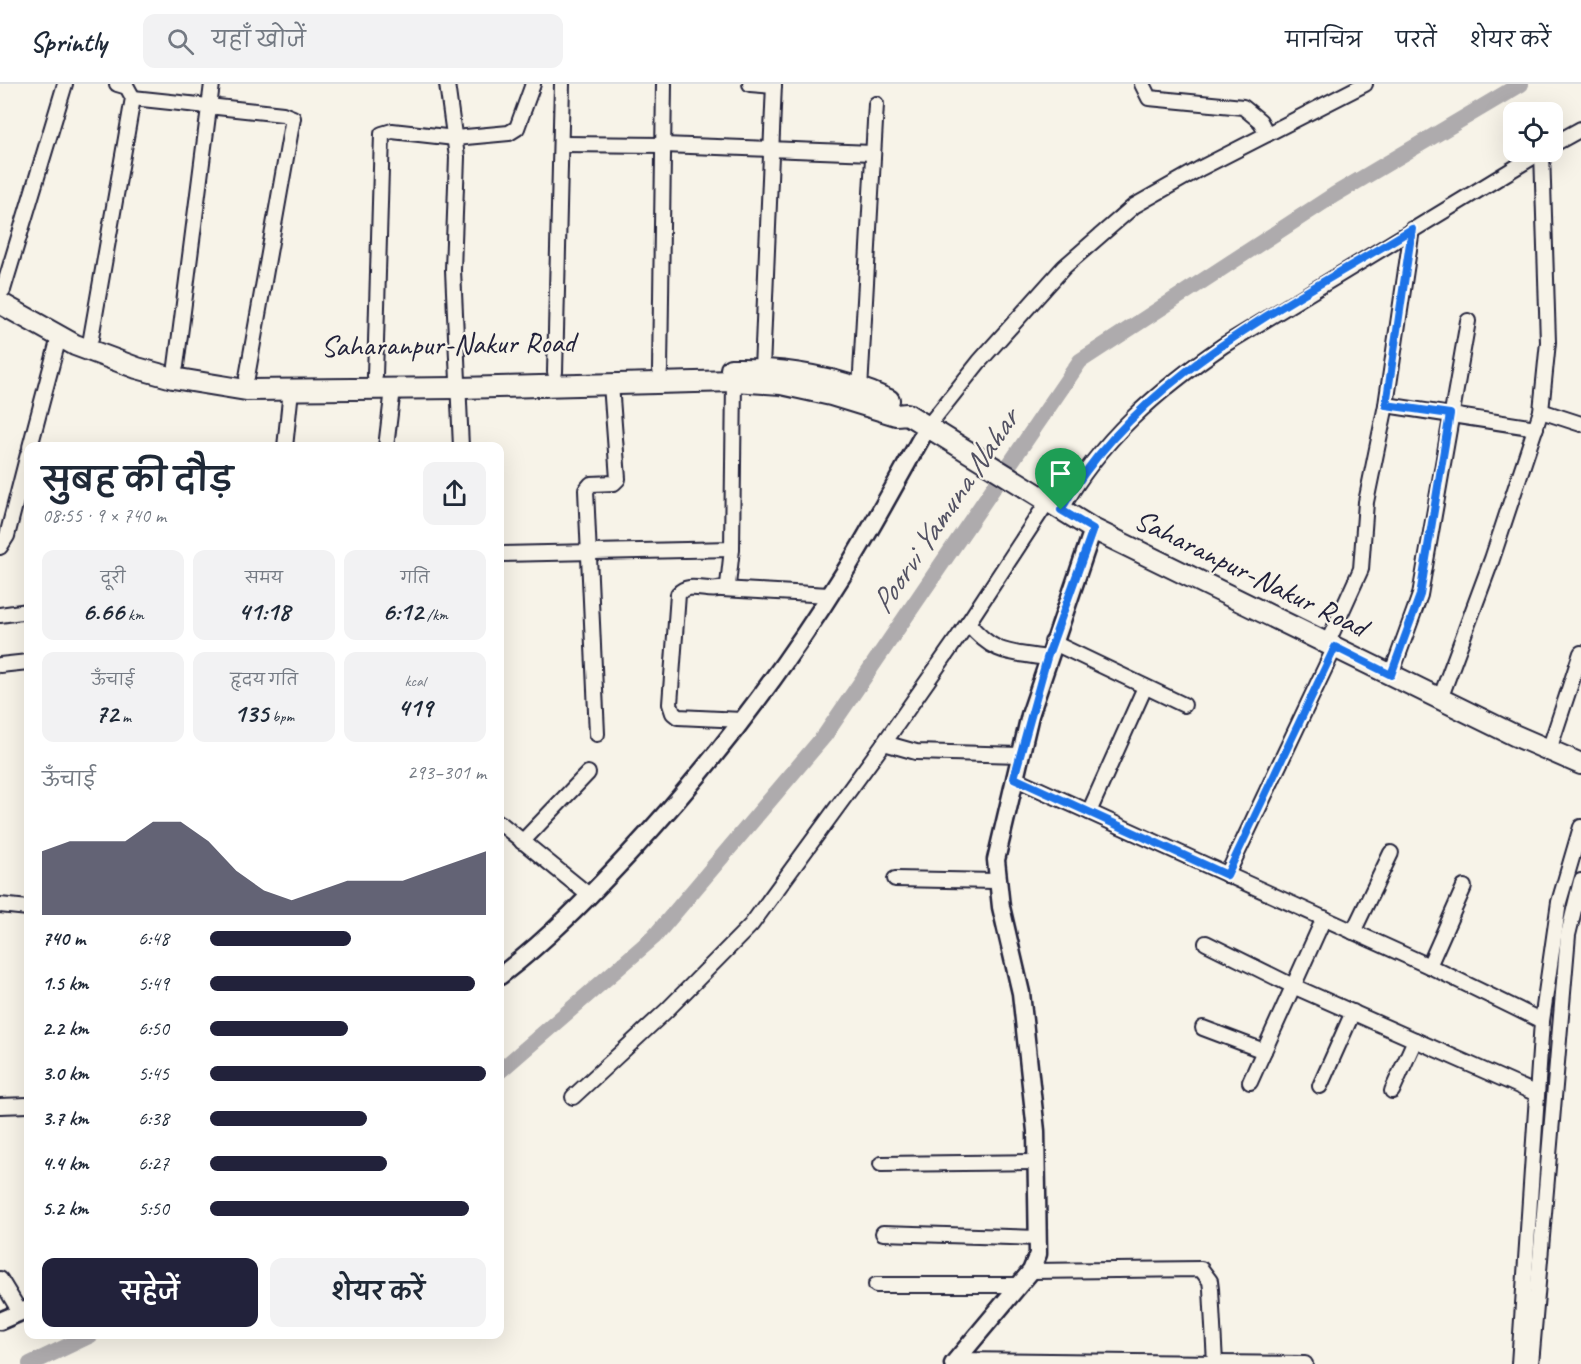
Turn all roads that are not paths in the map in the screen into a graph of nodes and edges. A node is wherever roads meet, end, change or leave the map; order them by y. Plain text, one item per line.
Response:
1 (65, 84) edge
2 (117, 84) edge
3 (212, 84) edge
4 (447, 84) edge
5 (533, 84) edge
6 (562, 84) edge
7 (664, 84) edge
8 (750, 84) edge
9 (1142, 84) edge
10 (774, 85) edge
11 (1358, 86) edge
12 (133, 98) junction
13 (876, 104) dead end
14 (209, 105) junction
15 (1581, 129) edge
16 (1267, 134) junction
17 (455, 138) junction
18 (1563, 139) edge
19 (561, 144) junction
20 (663, 145) junction
21 (772, 149) junction
22 (873, 153) junction
23 (1525, 162) edge
24 (1542, 162) edge
25 (1412, 229) junction
26 (1, 294) edge
27 (1468, 321) dead end
28 (59, 337) junction
29 (91, 338) junction
30 (176, 366) junction
31 (762, 369) junction
32 (660, 370) junction
33 (555, 372) junction
34 (375, 376) junction
35 (247, 377) junction
36 (734, 381) junction
37 (458, 382) junction
38 (611, 384) junction
39 (393, 389) junction
40 (291, 390) junction
41 (860, 390) junction
42 (1386, 405) junction
43 (1541, 411) junction
44 (907, 414) junction
45 (1450, 414) junction
46 (1581, 424) edge
47 (1536, 428) junction
48 (936, 431) junction
49 (31, 442) edge
50 (286, 442) edge
51 (387, 442) edge
52 (461, 442) edge
53 (24, 470) edge
54 (1050, 502) junction
55 (1093, 529) junction
56 (0, 547) edge
57 (732, 549) junction
58 (588, 552) junction
59 (504, 554) edge
60 (722, 589) junction
61 (829, 595) junction
62 (24, 612) edge
63 (0, 615) edge
64 (968, 623) junction
65 (1331, 645) junction
66 (1050, 650) junction
67 (1581, 653) edge
68 (24, 662) edge
69 (0, 665) edge
70 (1391, 675) junction
71 (1145, 687) junction
72 (1440, 699) junction
73 (1184, 705) dead end
74 (742, 720) junction
75 (597, 734) dead end
76 (884, 743) junction
77 (1549, 750) junction
78 (1020, 755) junction
79 (1581, 764) edge
80 (588, 773) dead end
81 (1014, 778) junction
82 (1089, 812) junction
83 (504, 826) edge
84 (1581, 827) edge
85 (522, 842) junction
86 (1391, 853) dead end
87 (1227, 875) junction
88 (895, 879) dead end
89 (996, 881) junction
90 (1581, 881) edge
91 (1464, 887) dead end
92 (590, 896) junction
93 (0, 906) edge
94 (24, 908) edge
95 (1324, 918) junction
96 (1353, 932) junction
97 (1206, 943) dead end
98 (1429, 966) junction
99 (504, 973) edge
100 (1293, 986) junction
101 (1353, 1012) junction
102 (1542, 1021) junction
103 (1203, 1028) dead end
104 (1415, 1040) junction
105 (1264, 1051) junction
106 (1250, 1082) dead end
107 (1320, 1086) dead end
108 (1392, 1091) dead end
109 (1537, 1094) junction
110 (573, 1096) dead end
111 (24, 1105) edge
112 (0, 1106) edge
113 (1037, 1162) junction
114 (881, 1164) dead end
115 (883, 1233) dead end
116 (1038, 1238) junction
117 (1031, 1271) junction
118 (0, 1279) edge
119 (876, 1285) dead end
120 (1019, 1285) junction
121 (24, 1310) edge
122 (0, 1321) edge
123 (955, 1362) edge
124 (1215, 1363) edge
125 (1305, 1364) edge
126 (1519, 1364) edge
127 (1531, 1364) edge

1 - 26 street
2 - 12 street
3 - 14 street
4 - 17 street
5 - 17 street
6 - 19 street
7 - 20 street
8 - 10 street
9 - 16 street
10 - 21 street
11 - 16 street
12 - 14 street
12 - 29 street
13 - 22 street
14 - 30 street
14 - 35 street
15 - 18 street
16 - 48 street
17 - 34 street
17 - 37 street
19 - 20 street
19 - 33 street
20 - 21 street
20 - 32 street
21 - 22 street
21 - 31 street
22 - 41 street
23 - 25 street
24 - 43 street
25 - 42 street
25 - 54 street
26 - 28 main road, Saharanpur-Nakur Road
26 - 29 main road, Saharanpur-Nakur Road
27 - 45 street
28 - 40 main road, Saharanpur-Nakur Road
28 - 49 street
29 - 30 main road, Saharanpur-Nakur Road
30 - 35 main road, Saharanpur-Nakur Road
31 - 32 main road, Saharanpur-Nakur Road
31 - 41 main road, Saharanpur-Nakur Road
32 - 33 main road, Saharanpur-Nakur Road
33 - 37 main road, Saharanpur-Nakur Road
34 - 35 main road, Saharanpur-Nakur Road
34 - 37 main road, Saharanpur-Nakur Road
36 - 38 main road, Saharanpur-Nakur Road
36 - 44 main road, Saharanpur-Nakur Road
36 - 57 street
37 - 38 main road, Saharanpur-Nakur Road
37 - 39 main road, Saharanpur-Nakur Road
37 - 52 street
38 - 58 street
39 - 40 main road, Saharanpur-Nakur Road
39 - 51 street
40 - 50 street
41 - 44 main road, Saharanpur-Nakur Road
42 - 45 street
42 - 65 street
43 - 46 street
43 - 47 street
44 - 48 main road, Saharanpur-Nakur Road
45 - 47 street
45 - 70 street
47 - 72 street
48 - 54 main road, Saharanpur-Nakur Road
48 - 61 street
53 - 56 street
54 - 55 main road, Saharanpur-Nakur Road
54 - 64 street
55 - 65 main road, Saharanpur-Nakur Road
55 - 66 street
57 - 58 street
57 - 60 street
58 - 59 street
58 - 75 street
60 - 61 street
60 - 74 street
61 - 74 street
62 - 63 street
64 - 66 street
64 - 76 street
65 - 70 main road, Saharanpur-Nakur Road
65 - 87 street
66 - 71 street
66 - 78 street
67 - 77 street
68 - 69 street
70 - 72 main road, Saharanpur-Nakur Road
71 - 73 street
71 - 82 street
72 - 77 main road, Saharanpur-Nakur Road
74 - 92 street
76 - 78 street
76 - 110 street
77 - 79 main road, Saharanpur-Nakur Road
78 - 81 street
80 - 85 street
81 - 82 street
81 - 89 street
82 - 87 street
83 - 85 street
84 - 102 street
85 - 92 street
86 - 96 street
87 - 95 street
88 - 89 street
89 - 113 street
90 - 127 street
91 - 98 street
92 - 99 street
93 - 94 street
95 - 96 street
95 - 100 street
96 - 98 street
97 - 100 street
98 - 102 street
100 - 101 street
100 - 105 street
101 - 104 street
101 - 107 street
102 - 109 street
103 - 105 street
104 - 108 street
104 - 109 street
105 - 106 street
109 - 126 street
111 - 112 street
113 - 114 street
113 - 116 street
115 - 116 street
116 - 117 street
117 - 120 street
117 - 124 street
118 - 121 street
119 - 120 street
120 - 123 street
121 - 122 street
123 - 124 street
124 - 125 street

